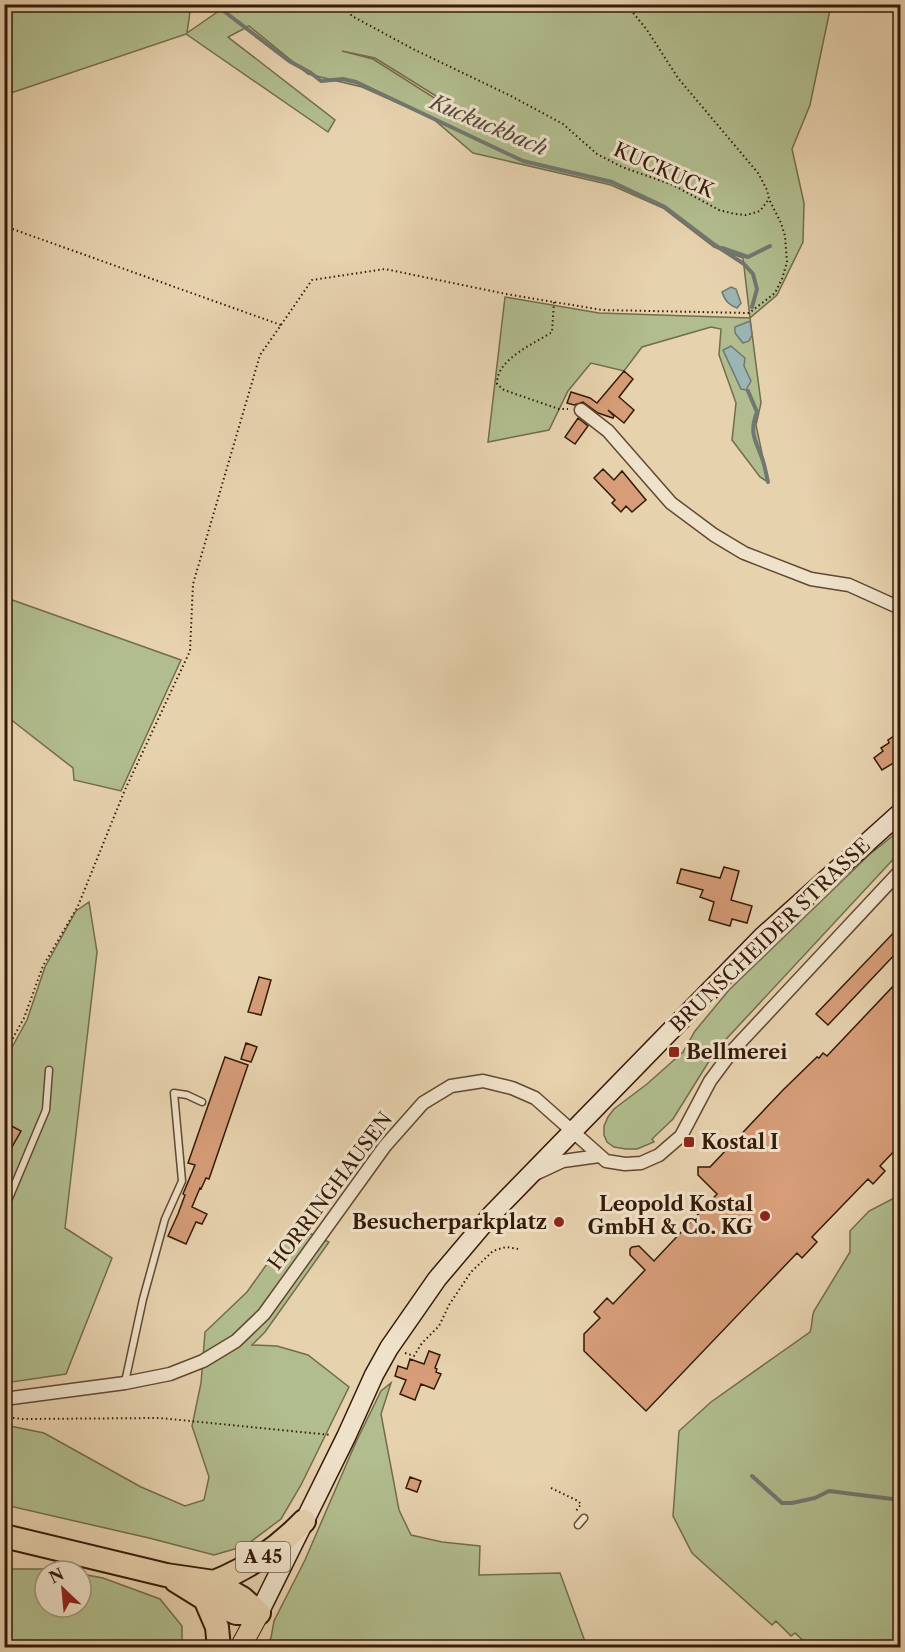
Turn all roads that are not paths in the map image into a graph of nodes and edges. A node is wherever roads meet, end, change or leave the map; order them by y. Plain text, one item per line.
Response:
1 (581, 410) road end
2 (900, 608) edge
3 (900, 813) edge
4 (900, 872) edge
5 (49, 1070) dead end
6 (202, 1102) dead end
7 (573, 1132) junction
8 (600, 1156) junction
9 (528, 1177) junction
10 (4, 1210) edge
11 (125, 1383) junction
12 (4, 1399) edge
13 (584, 1518) dead end
14 (304, 1521) junction
15 (578, 1525) road end
16 (4, 1536) edge
17 (210, 1590) junction
18 (259, 1613) junction
19 (219, 1647) edge
20 (240, 1647) edge

1 - 2 street
3 - 7 main road, BRUNSCHEIDER STRASSE
4 - 8 street
5 - 10 lane
6 - 11 lane
7 - 8 street, HORRINGHAUSEN
7 - 9 main road, BRUNSCHEIDER STRASSE
7 - 11 street, HORRINGHAUSEN
8 - 9 street
9 - 14 main road, BRUNSCHEIDER STRASSE
11 - 12 street, HORRINGHAUSEN
13 - 15 lane
14 - 17 highway, A 45
14 - 18 main road, BRUNSCHEIDER STRASSE
16 - 17 highway
17 - 18 highway
17 - 19 highway
18 - 20 main road, BRUNSCHEIDER STRASSE

